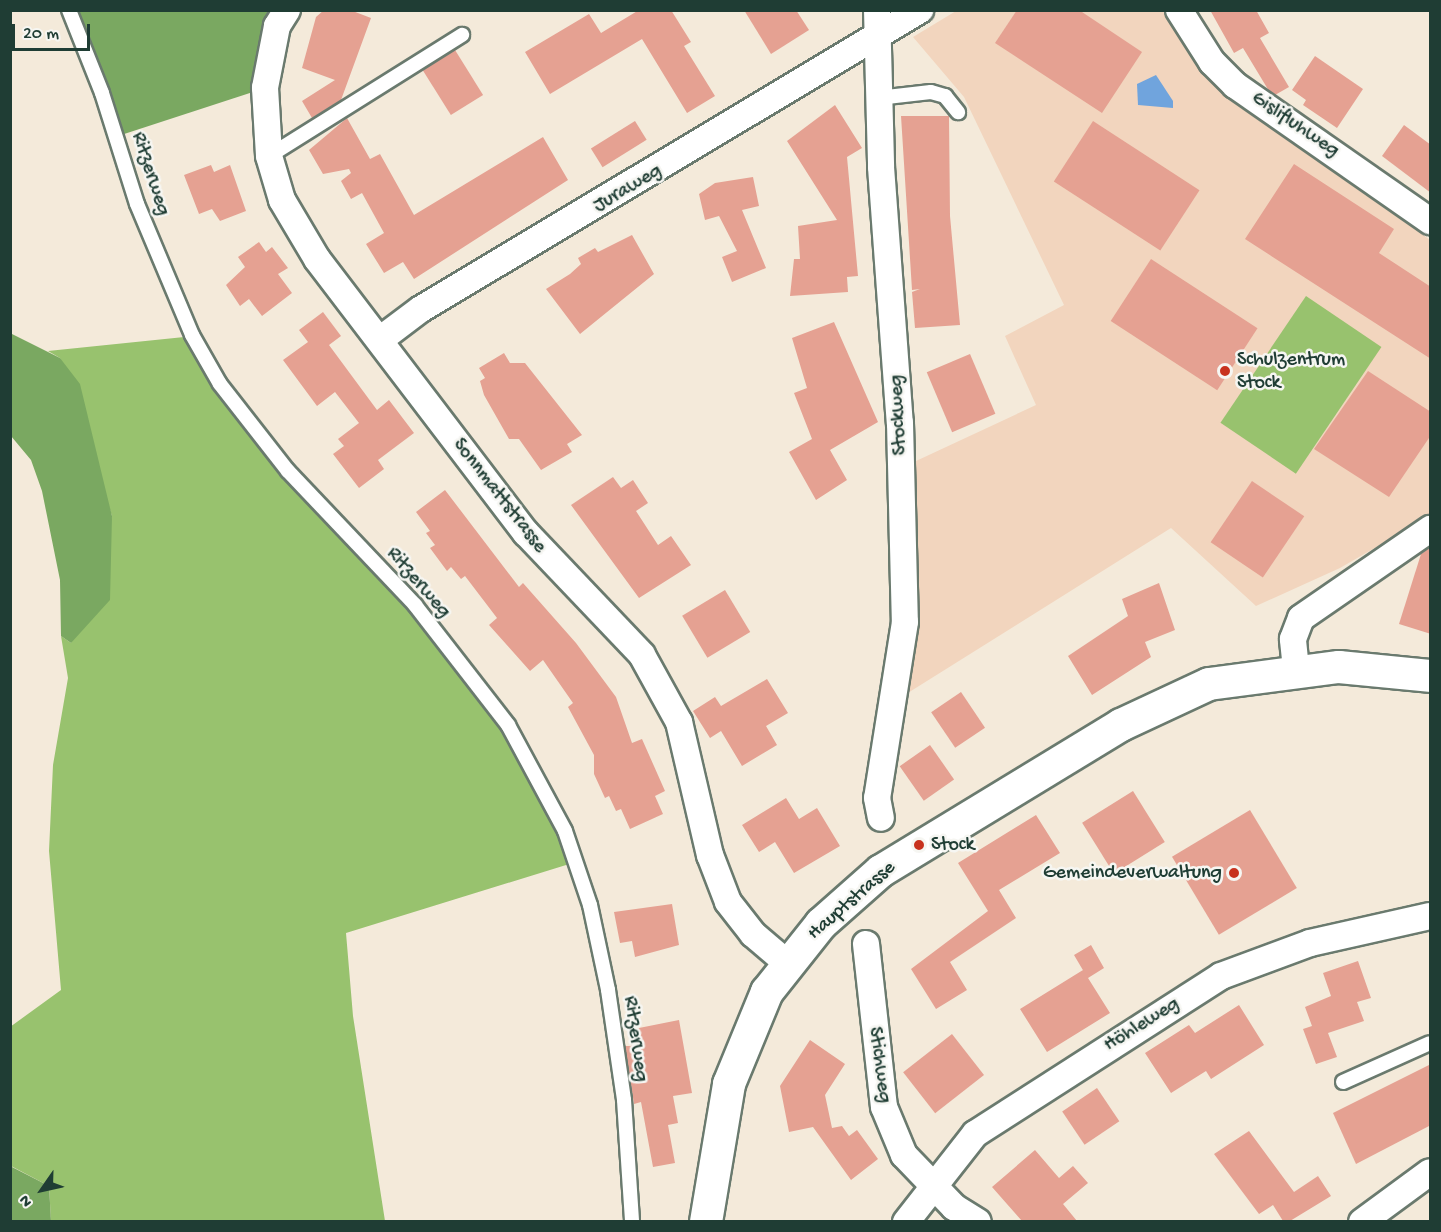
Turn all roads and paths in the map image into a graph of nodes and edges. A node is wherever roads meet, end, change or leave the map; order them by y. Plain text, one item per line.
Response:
1 (69, 10) edge
2 (286, 10) edge
3 (877, 10) edge
4 (921, 10) edge
5 (1179, 10) edge
6 (462, 35) dead end
7 (875, 38) junction
8 (878, 98) junction
9 (958, 112) dead end
10 (269, 156) junction
11 (1431, 220) edge
12 (381, 339) junction
13 (1431, 529) edge
14 (1296, 669) junction
15 (1431, 676) edge
16 (881, 818) dead end
17 (1431, 916) edge
18 (866, 944) dead end
19 (787, 963) junction
20 (1431, 1043) edge
21 (1343, 1082) dead end
22 (1431, 1172) edge
23 (931, 1185) junction
24 (632, 1221) edge
25 (706, 1221) edge
26 (906, 1221) edge
27 (978, 1221) edge
28 (1362, 1221) edge

1 - 24 lane, Ritzerweg
2 - 10 street, Sonnmattstrasse
3 - 7 street, Stockweg
4 - 7 street, Juraweg
5 - 11 street, Gislifluhweg
6 - 10 lane
7 - 8 street, Stockweg
7 - 12 street, Juraweg
8 - 9 lane
8 - 16 street, Stockweg
10 - 12 street, Sonnmattstrasse
12 - 19 street, Sonnmattstrasse
13 - 14 street
14 - 15 street, Hauptstrasse
14 - 19 street, Hauptstrasse
17 - 23 street, Höhleweg
18 - 23 street, Stichweg
19 - 25 street, Hauptstrasse
20 - 21 lane
22 - 28 street
23 - 26 street, Höhleweg
23 - 27 street, Stichweg

